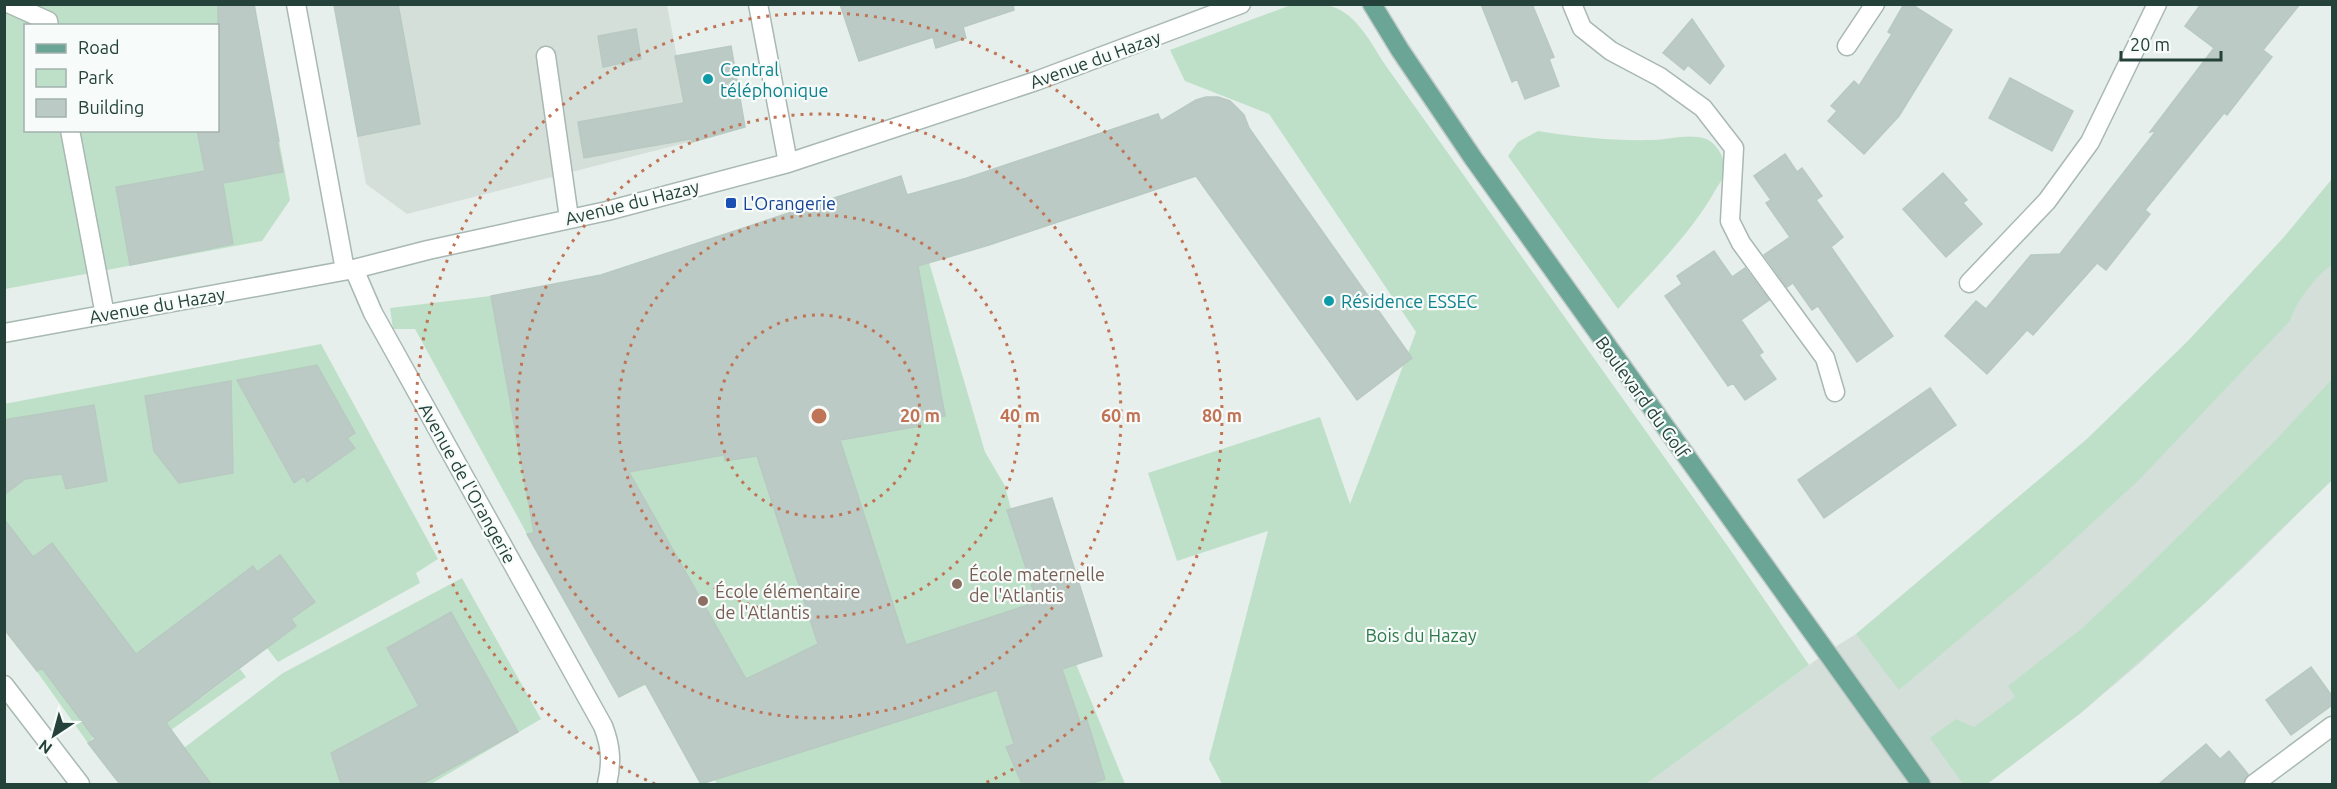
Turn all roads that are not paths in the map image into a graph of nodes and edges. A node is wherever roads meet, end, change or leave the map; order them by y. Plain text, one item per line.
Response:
1 (10, 4) edge
2 (296, 4) edge
3 (758, 4) edge
4 (1241, 4) edge
5 (1372, 4) edge
6 (1572, 4) edge
7 (1875, 4) edge
8 (2157, 4) edge
9 (49, 24) edge
10 (1847, 46) dead end
11 (546, 56) dead end
12 (69, 132) edge
13 (788, 163) junction
14 (569, 218) junction
15 (350, 270) junction
16 (1969, 283) dead end
17 (105, 315) junction
18 (4, 333) edge
19 (1835, 392) dead end
20 (4, 685) edge
21 (2332, 726) edge
22 (80, 784) edge
23 (607, 784) edge
24 (1921, 784) edge
25 (2254, 784) edge

1 - 9 street
2 - 15 street, Avenue de l'Orangerie
3 - 13 street
4 - 13 street, Avenue du Hazay
5 - 24 main road, Boulevard du Golf
6 - 19 street
7 - 10 street
8 - 16 street
11 - 14 street
12 - 17 street
13 - 14 street, Avenue du Hazay
14 - 15 street, Avenue du Hazay
15 - 17 street, Avenue du Hazay
15 - 23 street, Avenue de l'Orangerie
17 - 18 street, Avenue du Hazay
20 - 22 street
21 - 25 street

